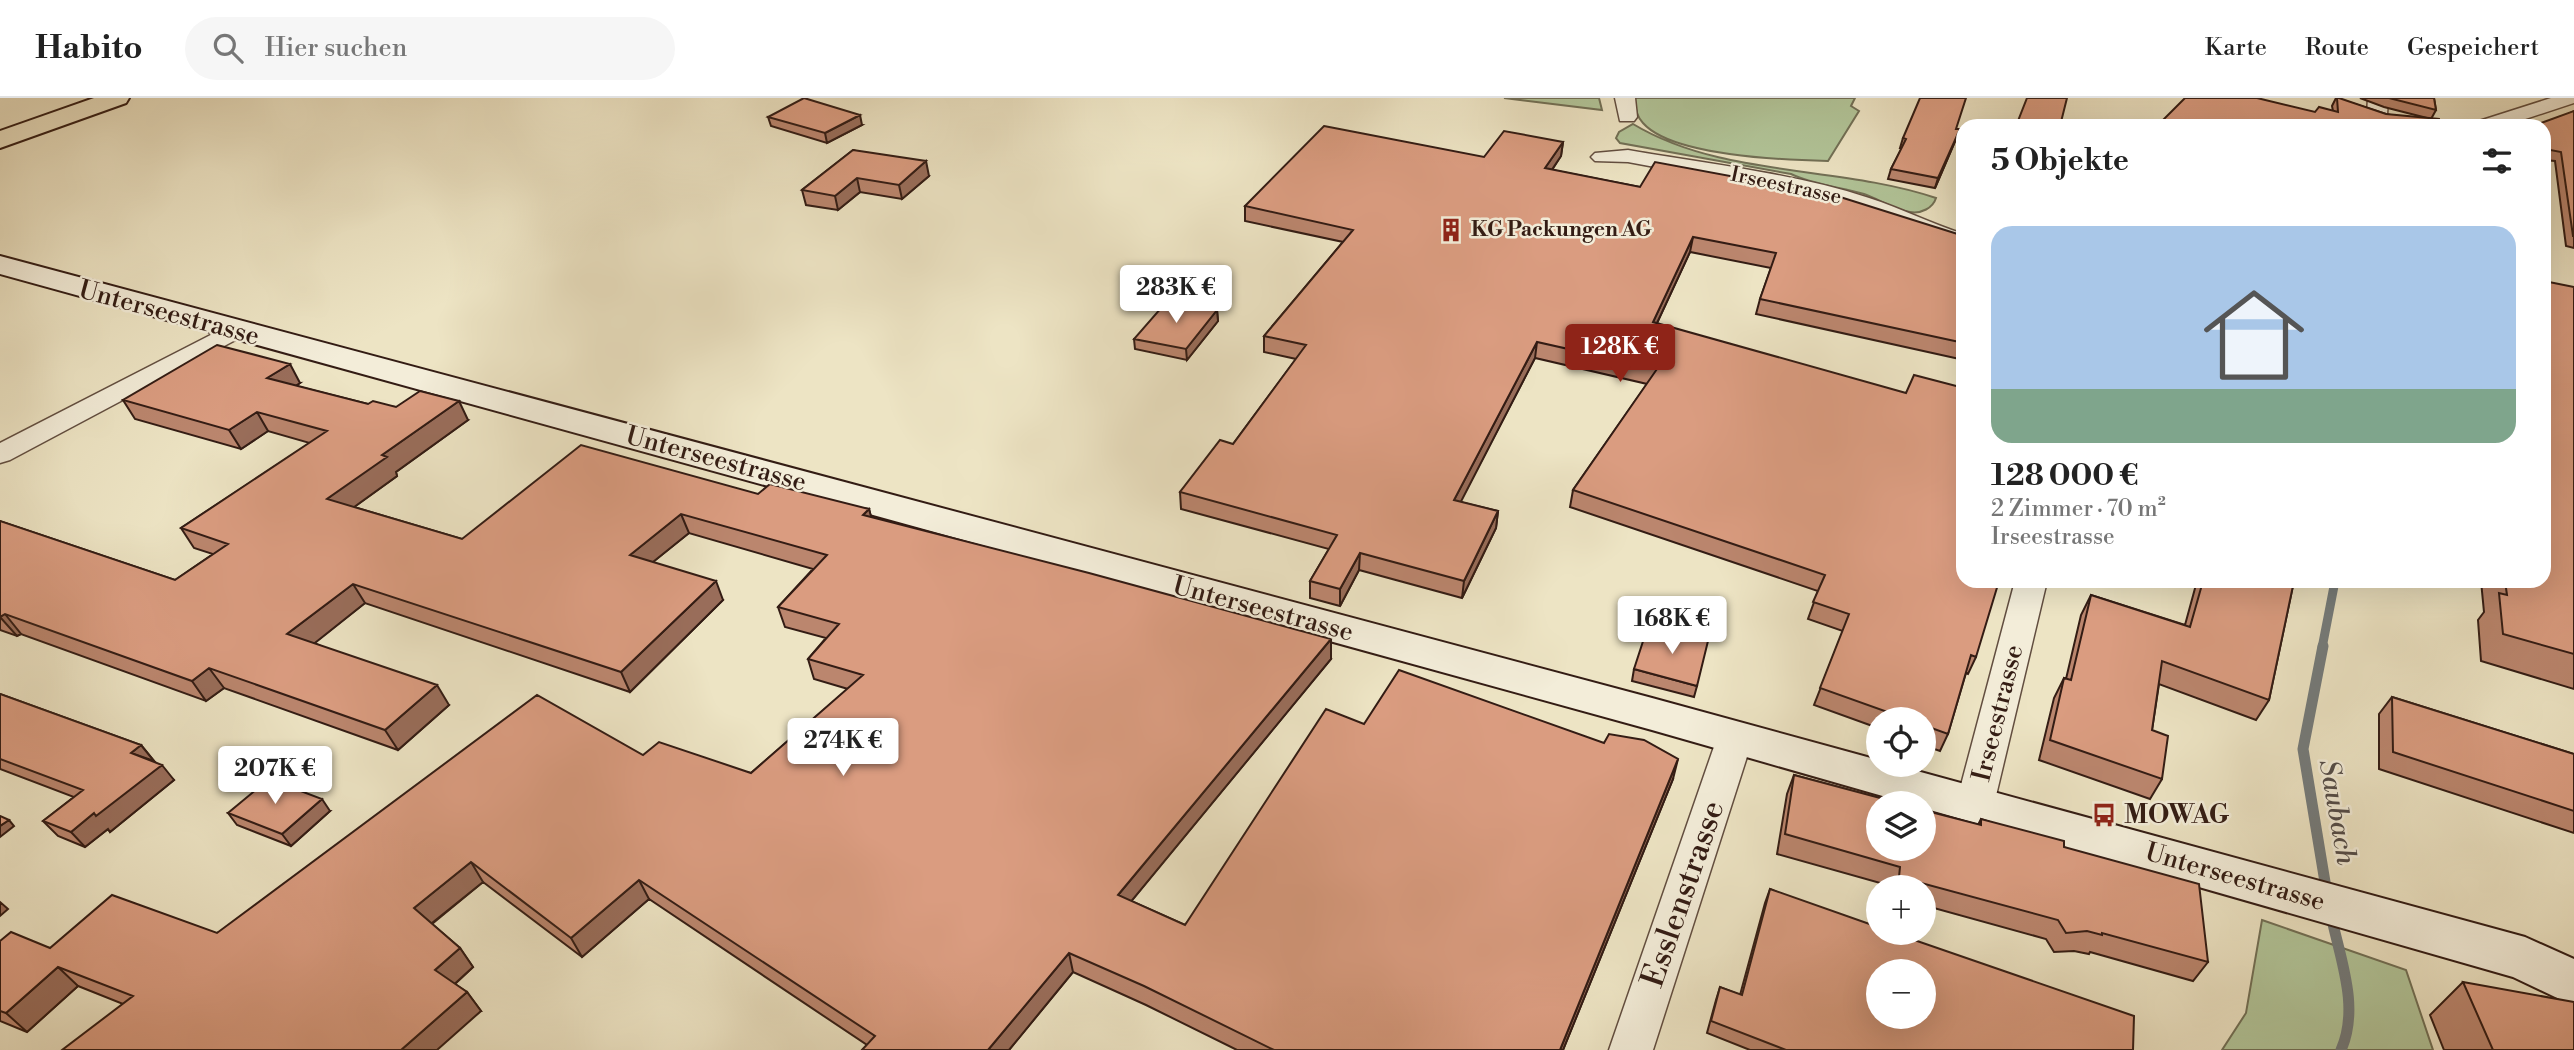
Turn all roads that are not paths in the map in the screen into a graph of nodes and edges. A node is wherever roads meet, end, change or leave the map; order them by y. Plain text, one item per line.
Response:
1 (80, 98) edge
2 (117, 98) edge
3 (2571, 98) edge
4 (2356, 106) edge
5 (2378, 106) edge
6 (2397, 119) edge
7 (2505, 119) edge
8 (0, 126) edge
9 (0, 140) edge
10 (1602, 157) dead end
11 (1956, 240) edge
12 (0, 265) edge
13 (234, 331) junction
14 (0, 454) edge
15 (2029, 588) edge
16 (1735, 738) junction
17 (1975, 804) junction
18 (2525, 959) junction
19 (2574, 962) edge
20 (2574, 984) edge
21 (1631, 1050) edge

1 - 8 highway
2 - 9 highway
3 - 7 street
4 - 5 street
5 - 6 street
10 - 11 street, Irseestrasse
12 - 13 street, Unterseestrasse
13 - 14 street
13 - 16 street, Unterseestrasse
15 - 17 street, Irseestrasse
16 - 17 street, Unterseestrasse
16 - 21 street, Esslenstrasse
17 - 18 street, Unterseestrasse
18 - 19 street, Unterseestrasse
18 - 20 street, Unterseestrasse

